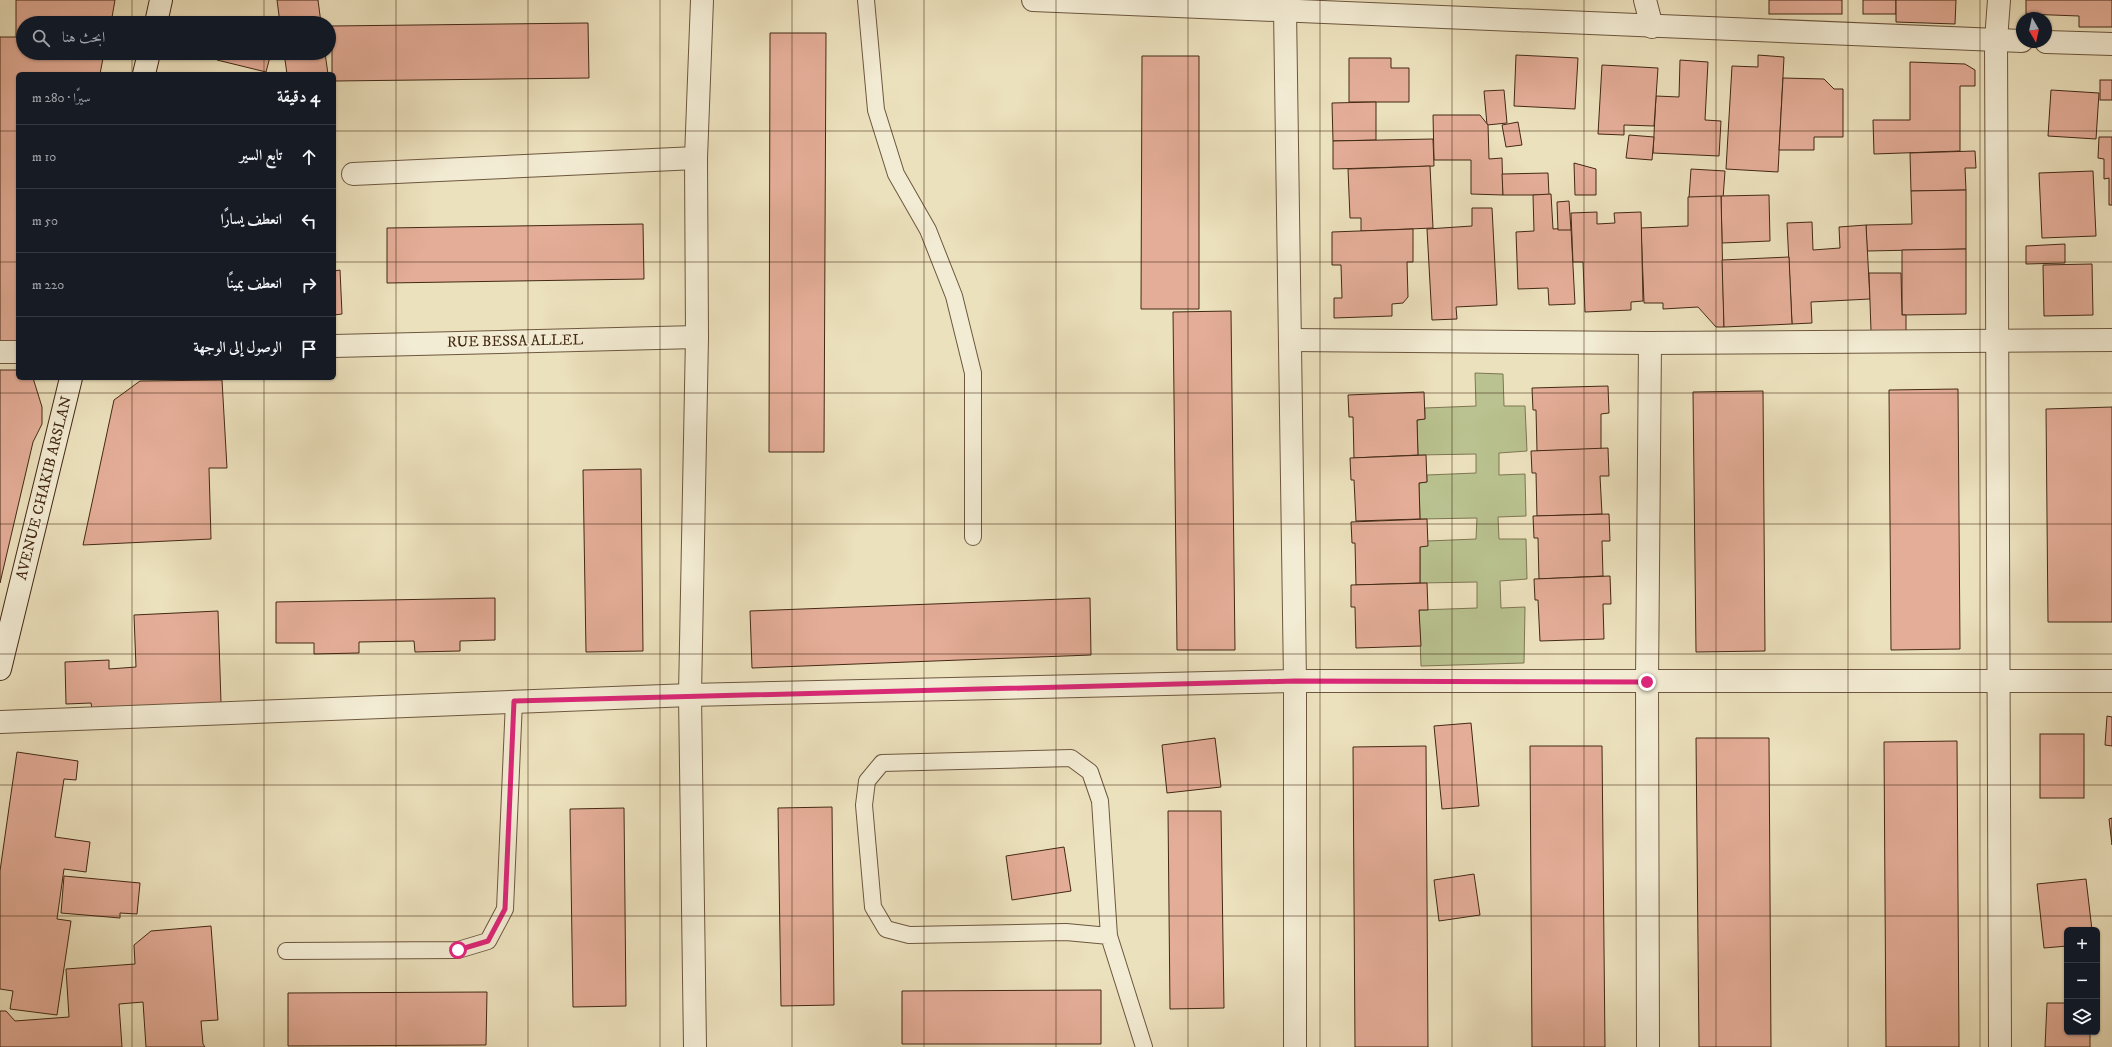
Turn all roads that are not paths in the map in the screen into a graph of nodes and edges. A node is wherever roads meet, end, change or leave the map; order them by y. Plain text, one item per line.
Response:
1 (161, 0) edge
2 (702, 0) edge
3 (866, 0) edge
4 (1032, 0) edge
5 (1644, 0) edge
6 (1999, 0) edge
7 (1285, 10) junction
8 (158, 16) edge
9 (1652, 27) junction
10 (1996, 40) junction
11 (2016, 41) edge
12 (2052, 42) edge
13 (2112, 44) edge
14 (147, 60) edge
15 (144, 72) edge
16 (696, 158) junction
17 (353, 174) dead end
18 (697, 337) junction
19 (1290, 340) junction
20 (2112, 340) edge
21 (1997, 341) junction
22 (1650, 343) junction
23 (336, 346) edge
24 (0, 352) edge
25 (16, 352) edge
26 (71, 380) edge
27 (973, 537) dead end
28 (0, 669) edge
29 (1295, 681) junction
30 (1647, 682) junction
31 (1998, 682) junction
32 (2112, 682) edge
33 (690, 695) junction
34 (514, 701) junction
35 (0, 722) edge
36 (1109, 936) junction
37 (286, 950) dead end
38 (695, 1047) edge
39 (1144, 1047) edge
40 (1295, 1047) edge
41 (1648, 1047) edge
42 (2000, 1047) edge

1 - 8 street
2 - 16 street
3 - 27 lane
4 - 7 street
5 - 9 street
6 - 10 street
7 - 9 street
7 - 19 street
9 - 10 street
10 - 11 street
10 - 21 street
12 - 13 street
14 - 15 street
16 - 17 street
16 - 18 street
18 - 23 street, RUE BESSA ALLEL
18 - 33 street
19 - 22 street
19 - 29 street
20 - 21 street
21 - 22 street
21 - 31 street
22 - 30 street
24 - 25 street
26 - 28 street, AVENUE CHAKIB ARSLAN
29 - 30 street
29 - 33 street
29 - 40 street
30 - 31 street
30 - 41 street
31 - 32 street
31 - 42 street
33 - 34 street
33 - 38 street
34 - 35 street
34 - 37 lane
36 - 36 lane
36 - 39 lane

